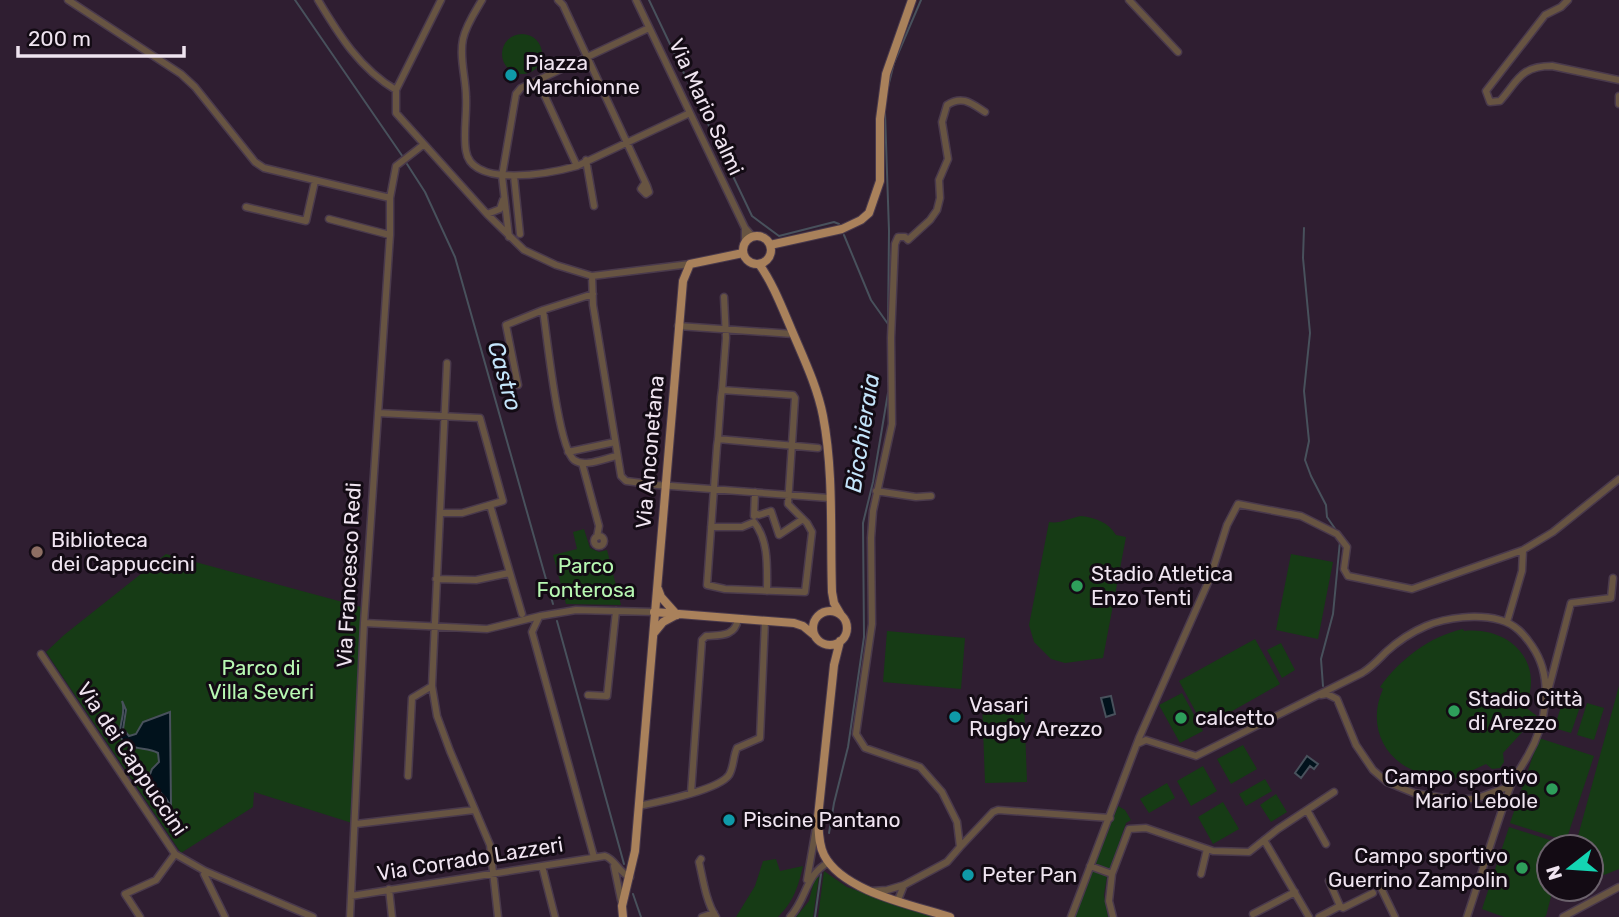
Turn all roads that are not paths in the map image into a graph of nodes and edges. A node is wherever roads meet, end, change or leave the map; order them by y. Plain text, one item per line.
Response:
1 (68, 0) edge
2 (318, 0) edge
3 (441, 0) edge
4 (482, 0) edge
5 (558, 0) edge
6 (636, 0) edge
7 (912, 0) edge
8 (1129, 0) edge
9 (1568, 0) edge
10 (649, 28) junction
11 (1178, 52) dead end
12 (588, 57) junction
13 (1619, 80) edge
14 (396, 90) junction
15 (542, 92) dead end
16 (1619, 96) edge
17 (1619, 104) edge
18 (985, 111) dead end
19 (690, 113) junction
20 (627, 142) junction
21 (424, 145) junction
22 (586, 160) junction
23 (577, 166) junction
24 (502, 176) junction
25 (514, 176) junction
26 (315, 181) junction
27 (645, 183) dead end
28 (390, 198) junction
29 (504, 198) junction
30 (594, 206) dead end
31 (246, 207) dead end
32 (497, 211) junction
33 (487, 214) junction
34 (506, 216) junction
35 (329, 219) dead end
36 (496, 224) junction
37 (745, 229) junction
38 (520, 234) dead end
39 (390, 235) junction
40 (509, 237) junction
41 (753, 237) junction
42 (746, 243) junction
43 (770, 245) junction
44 (743, 253) junction
45 (762, 263) junction
46 (690, 264) junction
47 (592, 276) junction
48 (593, 294) junction
49 (724, 297) dead end
50 (543, 310) junction
51 (678, 326) junction
52 (726, 329) junction
53 (793, 334) junction
54 (447, 363) dead end
55 (518, 385) dead end
56 (722, 390) junction
57 (378, 413) junction
58 (444, 416) junction
59 (718, 439) junction
60 (615, 442) junction
61 (792, 445) junction
62 (818, 448) dead end
63 (568, 452) junction
64 (617, 456) junction
65 (582, 463) junction
66 (1619, 479) edge
67 (665, 486) junction
68 (714, 489) junction
69 (755, 492) junction
70 (876, 492) junction
71 (788, 495) junction
72 (930, 496) dead end
73 (829, 498) junction
74 (491, 505) junction
75 (440, 513) junction
76 (755, 513) junction
77 (803, 519) junction
78 (754, 522) junction
79 (711, 527) junction
80 (600, 538) dead end
81 (1523, 550) junction
82 (509, 573) junction
83 (1613, 578) dead end
84 (436, 579) junction
85 (656, 586) junction
86 (767, 591) junction
87 (832, 592) junction
88 (616, 611) junction
89 (654, 612) junction
90 (677, 614) junction
91 (818, 615) junction
92 (841, 615) junction
93 (540, 616) junction
94 (523, 617) junction
95 (738, 619) junction
96 (765, 621) junction
97 (1507, 622) junction
98 (364, 623) junction
99 (515, 623) junction
100 (794, 623) junction
101 (434, 627) junction
102 (532, 632) junction
103 (814, 635) junction
104 (653, 636) junction
105 (840, 641) junction
106 (829, 645) junction
107 (41, 654) dead end
108 (834, 665) junction
109 (432, 686) junction
110 (588, 695) dead end
111 (1315, 695) junction
112 (1546, 697) junction
113 (1141, 741) junction
114 (408, 776) dead end
115 (1510, 786) junction
116 (1334, 792) dead end
117 (691, 793) junction
118 (639, 806) junction
119 (474, 810) junction
120 (1307, 810) junction
121 (818, 817) junction
122 (1110, 818) junction
123 (356, 824) junction
124 (1264, 840) junction
125 (1326, 844) dead end
126 (960, 847) junction
127 (1207, 849) junction
128 (175, 854) junction
129 (594, 857) junction
130 (701, 859) dead end
131 (827, 859) junction
132 (810, 861) junction
133 (614, 864) junction
134 (542, 866) junction
135 (1090, 866) junction
136 (205, 871) junction
137 (493, 873) junction
138 (1112, 874) junction
139 (1201, 874) dead end
140 (630, 877) junction
141 (1337, 877) dead end
142 (807, 885) junction
143 (904, 885) junction
144 (1619, 887) edge
145 (1381, 888) dead end
146 (389, 889) junction
147 (872, 891) junction
148 (1295, 892) junction
149 (1373, 893) dead end
150 (351, 896) junction
151 (898, 900) junction
152 (622, 906) junction
153 (1340, 906) junction
154 (1253, 914) dead end
155 (715, 915) edge
156 (1394, 915) edge
157 (140, 917) edge
158 (225, 917) edge
159 (313, 917) edge
160 (350, 917) edge
161 (393, 917) edge
162 (498, 917) edge
163 (555, 917) edge
164 (623, 917) edge
165 (702, 917) edge
166 (790, 917) edge
167 (950, 917) edge
168 (1071, 917) edge
169 (1113, 917) edge
170 (1309, 917) edge
171 (1319, 917) edge
172 (1384, 917) edge
173 (1467, 917) edge
174 (1563, 917) edge

1 - 26 street
2 - 14 street
3 - 14 street
4 - 24 street
5 - 12 street
6 - 10 street, Via Mario Salmi
7 - 43 main road
8 - 11 street
9 - 13 street
10 - 12 street
10 - 19 street, Via Mario Salmi
12 - 20 street
12 - 24 street
14 - 21 street
15 - 23 street
16 - 17 street
18 - 70 street
19 - 20 street
19 - 37 street, Via Mario Salmi
20 - 22 street
20 - 27 street
21 - 28 street, Via Francesco Redi
21 - 33 street
22 - 23 street
22 - 30 street
23 - 25 street
24 - 25 street
24 - 29 street
25 - 38 street
26 - 28 street
26 - 31 street
28 - 39 street, Via Francesco Redi
29 - 32 street
29 - 34 street
32 - 33 street
32 - 36 street
33 - 36 street
34 - 36 street
34 - 40 street
35 - 39 street
36 - 40 street
37 - 41 street, Via Mario Salmi
37 - 42 street, Via Mario Salmi
39 - 57 street, Via Francesco Redi
40 - 47 street
41 - 42 main road
41 - 43 main road
42 - 44 main road
43 - 45 main road
44 - 45 main road
44 - 46 main road
45 - 53 main road
46 - 47 street
46 - 51 main road, Via Anconetana
47 - 48 street
48 - 50 street
48 - 60 street
49 - 52 street
50 - 55 street
50 - 63 street
51 - 52 street
51 - 67 main road, Via Anconetana
52 - 53 street
52 - 56 street
53 - 73 main road
54 - 58 street
56 - 59 street
56 - 61 street
57 - 58 street
57 - 98 street, Via Francesco Redi
58 - 74 street
58 - 75 street
59 - 61 street
59 - 68 street
60 - 63 street
60 - 64 street
61 - 62 street
61 - 71 street
63 - 65 street
64 - 65 street
64 - 67 street
65 - 80 street
66 - 81 street
67 - 68 street
67 - 85 main road, Via Anconetana
68 - 69 street
68 - 79 street
69 - 71 street
69 - 76 street
70 - 72 street
70 - 126 street
71 - 73 street
71 - 77 street
73 - 87 main road
74 - 75 street
74 - 82 street
75 - 84 street
76 - 77 street
76 - 78 street
77 - 86 street
78 - 79 street
78 - 86 street
79 - 86 street
81 - 97 street
81 - 113 street
82 - 84 street
82 - 94 street
83 - 112 street
84 - 101 street
85 - 89 main road, Via Anconetana
85 - 90 main road
87 - 91 main road
87 - 92 main road
88 - 89 street
88 - 93 street
88 - 110 street
89 - 90 main road
89 - 104 main road, Via Anconetana
90 - 95 main road
90 - 104 main road
91 - 92 main road
91 - 100 main road
91 - 103 main road
92 - 105 main road
93 - 94 street
93 - 102 street
94 - 99 street
95 - 96 main road
95 - 117 street
96 - 100 main road
96 - 117 street
97 - 111 street
97 - 112 street
98 - 101 street
98 - 123 street, Via Francesco Redi
99 - 101 street
99 - 102 street
100 - 103 main road
101 - 109 street
102 - 129 street
103 - 106 main road
104 - 118 main road, Via Anconetana
105 - 106 main road
105 - 108 main road
106 - 108 main road
107 - 128 street, Via dei Cappuccini
108 - 121 main road
109 - 114 street
109 - 119 street
111 - 113 street
111 - 115 street
112 - 115 street
113 - 122 street
115 - 173 street
116 - 120 street
117 - 118 street
118 - 140 main road, Via Anconetana
119 - 123 street
119 - 137 street
120 - 124 street
120 - 125 street
121 - 131 main road
121 - 132 street
122 - 126 street
122 - 135 street
123 - 150 street, Via Francesco Redi
124 - 127 street
124 - 148 street
126 - 143 street
127 - 138 street
127 - 139 street
128 - 136 street, Via dei Cappuccini
128 - 157 street
129 - 133 street
129 - 134 street, Via Corrado Lazzeri
130 - 155 street
131 - 132 street
131 - 142 street
131 - 147 main road
132 - 142 street
133 - 140 street
133 - 152 street
134 - 137 street, Via Corrado Lazzeri
134 - 163 street
135 - 138 street
135 - 168 street
136 - 158 street
136 - 159 street, Via dei Cappuccini
137 - 146 street, Via Corrado Lazzeri
137 - 162 street
138 - 169 street
140 - 152 main road, Via Anconetana
141 - 153 street
142 - 166 street
143 - 147 street
143 - 151 street
144 - 174 street
145 - 156 street
146 - 150 street, Via Corrado Lazzeri
146 - 161 street
147 - 151 main road
148 - 154 street
148 - 170 street
149 - 153 street
150 - 160 street, Via Francesco Redi
151 - 167 main road
152 - 164 main road
153 - 171 street
155 - 165 street
156 - 172 street

